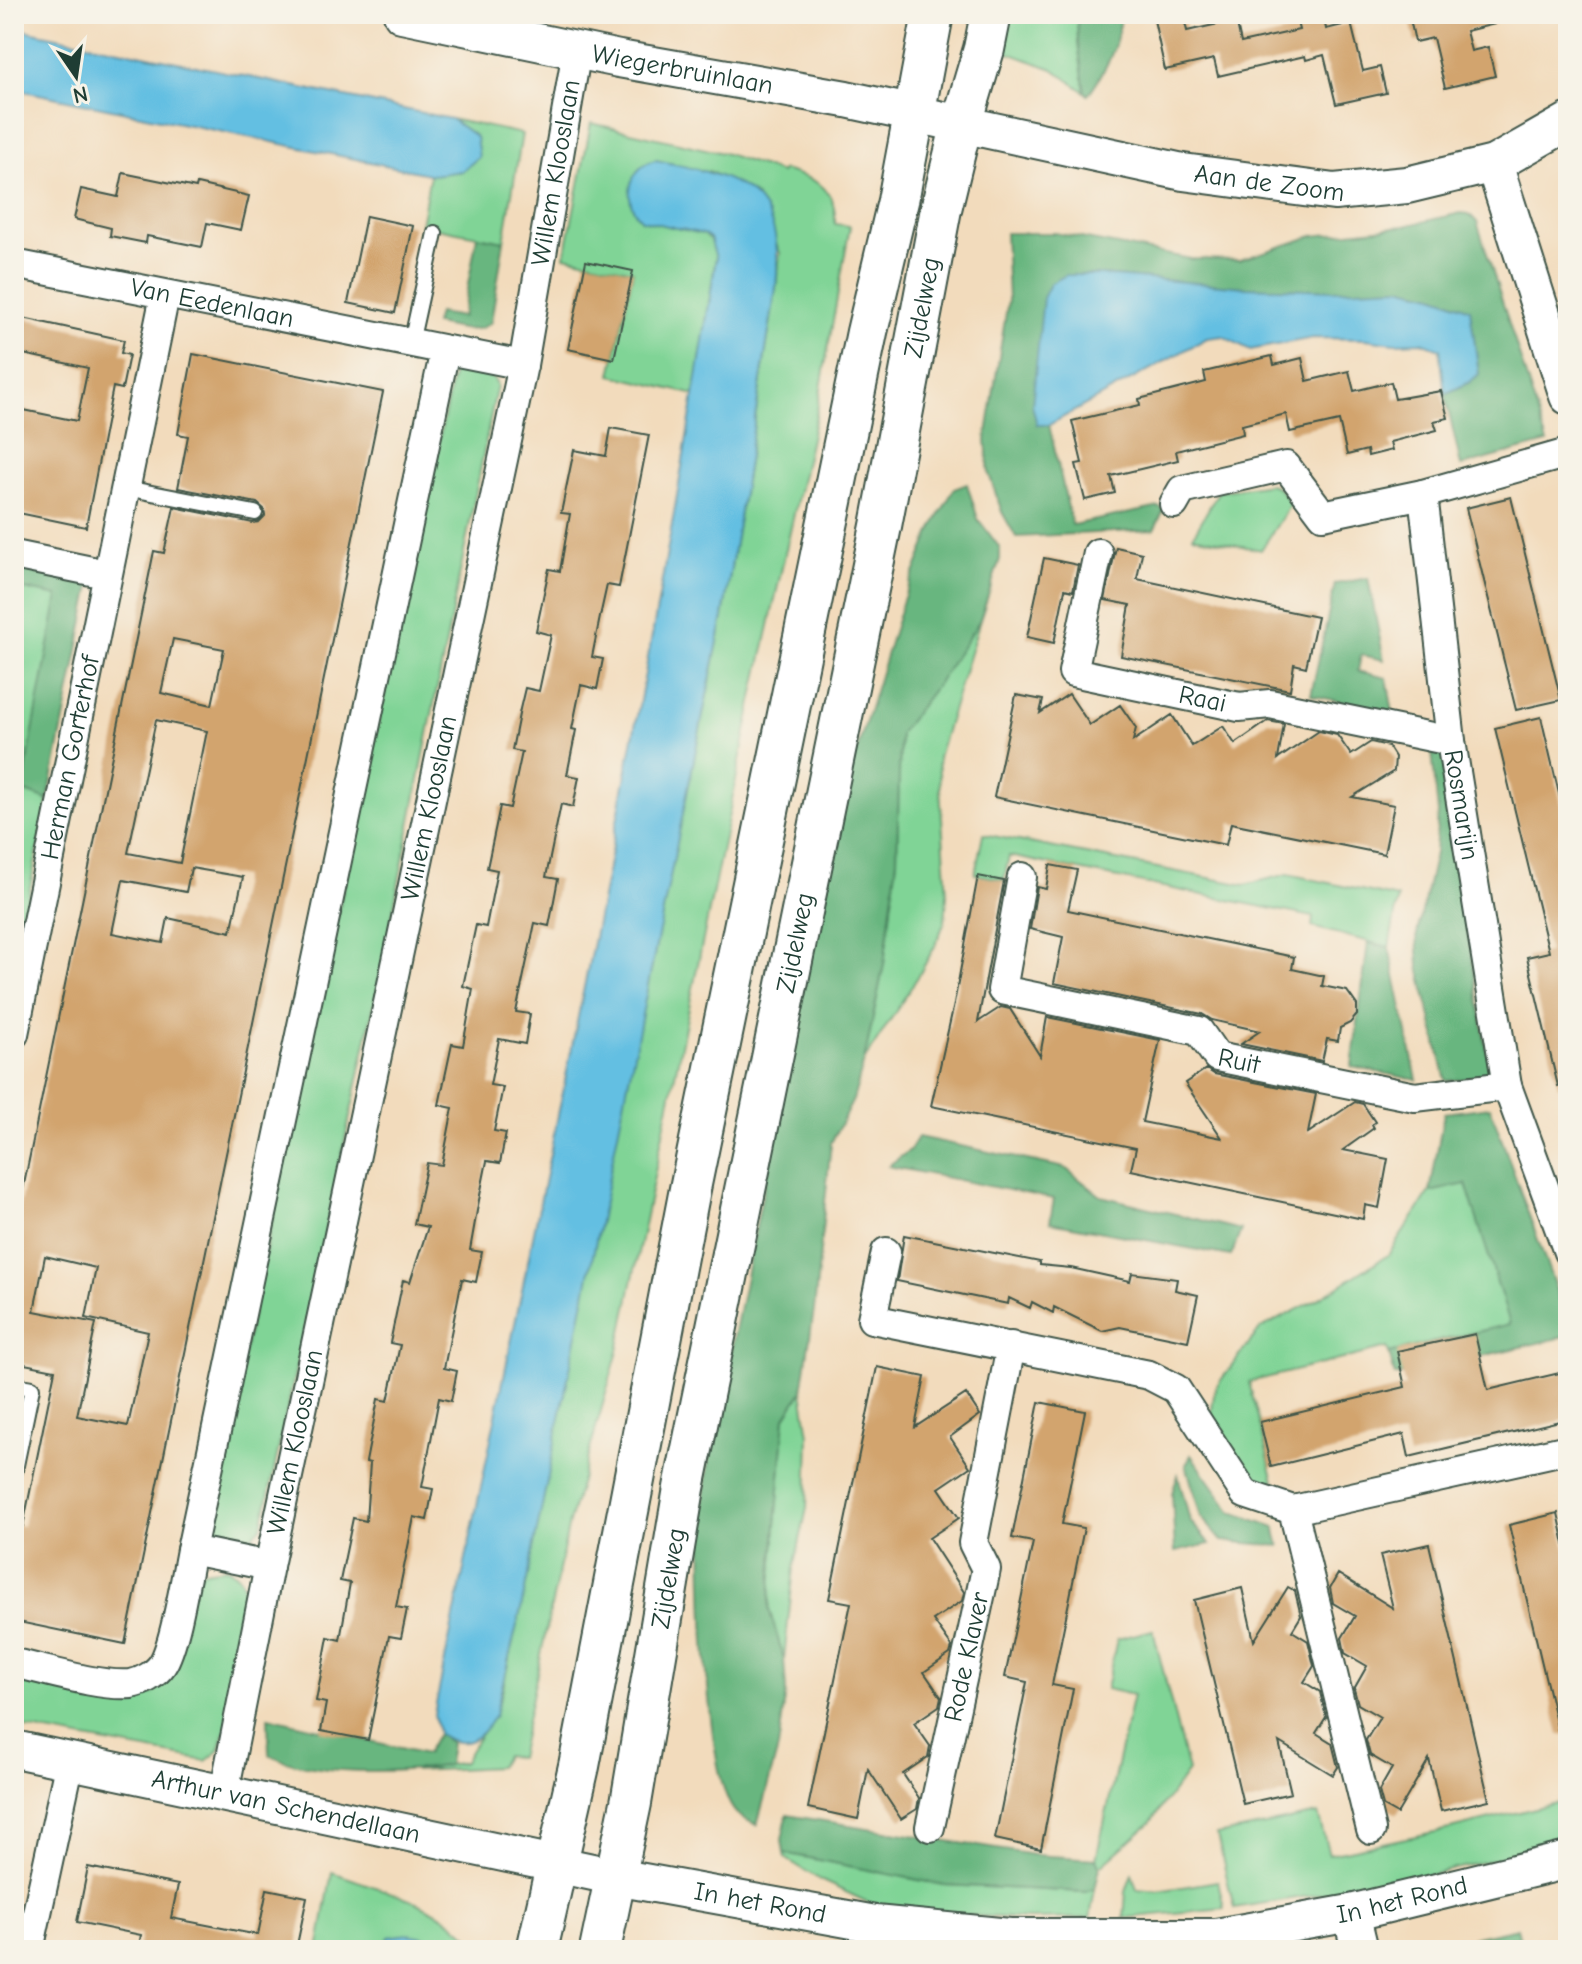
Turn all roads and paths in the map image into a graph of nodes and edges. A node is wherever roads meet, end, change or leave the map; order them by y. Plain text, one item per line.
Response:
1 (402, 14) edge
2 (933, 14) edge
3 (991, 14) edge
4 (577, 50) junction
5 (915, 115) junction
6 (1568, 122) edge
7 (962, 123) junction
8 (1494, 164) junction
9 (435, 233) dead end
10 (14, 264) edge
11 (165, 295) junction
12 (411, 343) junction
13 (445, 350) junction
14 (523, 365) junction
15 (1568, 396) edge
16 (1568, 453) edge
17 (126, 488) junction
18 (1423, 494) junction
19 (1174, 504) dead end
20 (255, 513) dead end
21 (1098, 553) dead end
22 (14, 555) edge
23 (106, 574) junction
24 (1451, 741) junction
25 (1022, 877) dead end
26 (14, 1034) edge
27 (1507, 1086) junction
28 (886, 1252) dead end
29 (1568, 1252) edge
30 (1011, 1346) junction
31 (14, 1385) edge
32 (1568, 1449) edge
33 (14, 1475) edge
34 (1293, 1510) junction
35 (191, 1550) junction
36 (269, 1566) junction
37 (14, 1663) edge
38 (14, 1749) edge
39 (70, 1761) junction
40 (224, 1793) junction
41 (930, 1827) dead end
42 (1371, 1830) dead end
43 (1568, 1860) edge
44 (556, 1866) junction
45 (616, 1877) junction
46 (1351, 1913) junction
47 (29, 1950) edge
48 (537, 1950) edge
49 (600, 1950) edge
50 (1360, 1950) edge

1 - 4 street, Wiegerbruinlaan
2 - 5 main road, Zijdelweg
3 - 7 main road, Zijdelweg
4 - 5 street, Wiegerbruinlaan
4 - 14 street, Willem Klooslaan
5 - 7 street, Wiegerbruinlaan
5 - 44 main road, Zijdelweg
6 - 8 street, Aan de Zoom
7 - 8 street, Aan de Zoom
7 - 45 main road, Zijdelweg
8 - 15 street
9 - 12 lane
10 - 11 street, Van Eedenlaan
11 - 12 street, Van Eedenlaan
11 - 17 street, Herman Gorterhof
12 - 13 street, Van Eedenlaan
13 - 14 street, Van Eedenlaan
13 - 35 street
14 - 36 street, Willem Klooslaan
16 - 18 street
17 - 20 lane
17 - 23 street, Herman Gorterhof
18 - 19 street
18 - 24 street, Rosmarijn
21 - 24 street, Raai
22 - 23 street
23 - 26 street, Herman Gorterhof
24 - 27 street, Rosmarijn
25 - 27 street, Ruit
27 - 29 street, Rosmarijn
28 - 30 street
30 - 34 street
30 - 41 street, Rode Klaver
31 - 33 lane
32 - 34 street
34 - 42 street
35 - 36 street, Willem Klooslaan
35 - 37 street
36 - 40 street, Willem Klooslaan
38 - 39 street, Arthur van Schendellaan
39 - 40 street, Arthur van Schendellaan
39 - 47 street
40 - 44 street, Arthur van Schendellaan
43 - 46 street, In het Rond
44 - 45 street
44 - 48 main road, Zijdelweg
45 - 46 street, In het Rond
45 - 49 main road, Zijdelweg
46 - 50 street

